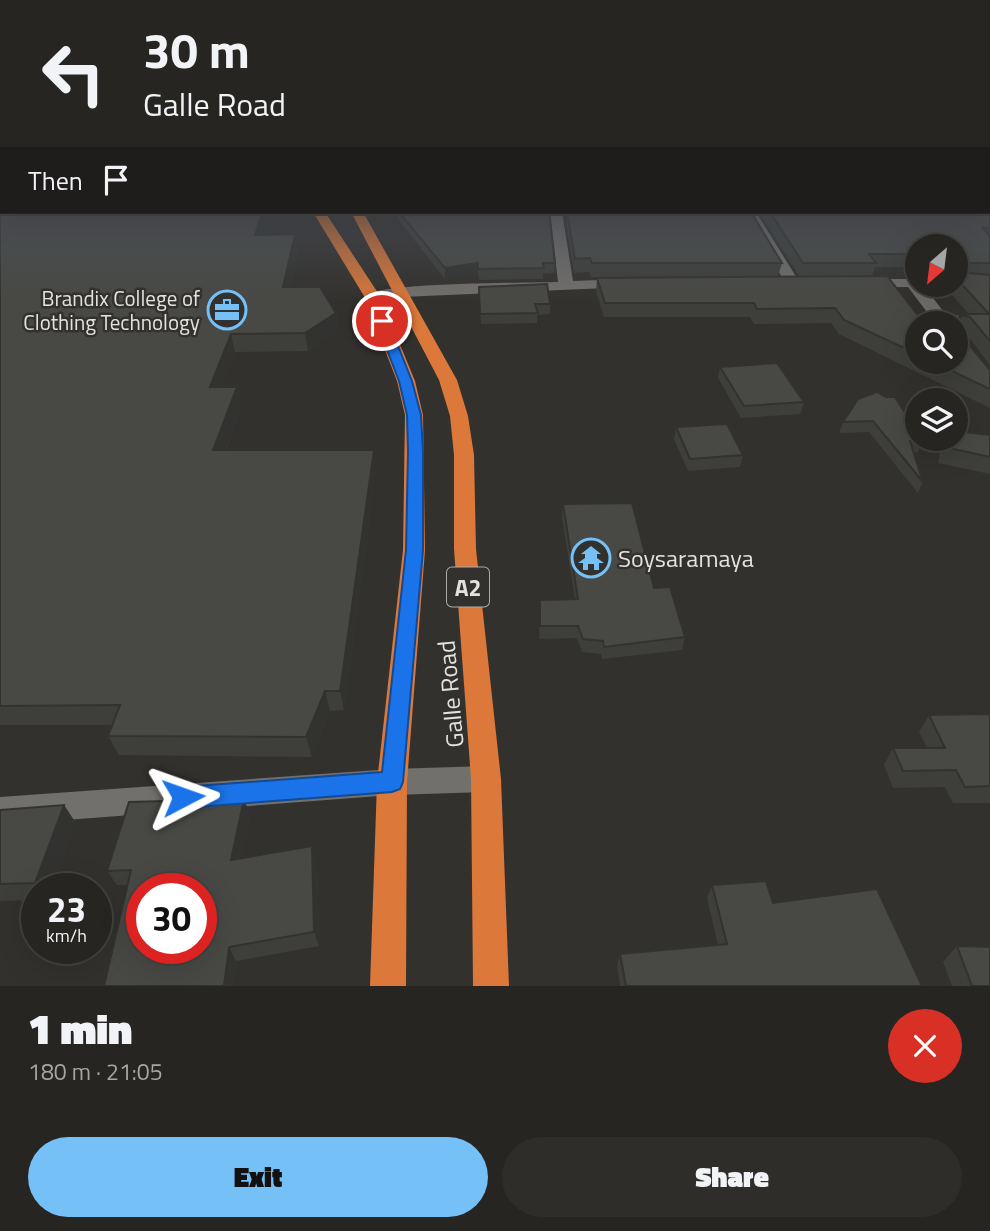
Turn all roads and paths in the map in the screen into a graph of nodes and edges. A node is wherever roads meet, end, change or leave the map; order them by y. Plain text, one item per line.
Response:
1 (320, 214) edge
2 (358, 214) edge
3 (556, 214) edge
4 (751, 214) edge
5 (846, 283) edge
6 (905, 283) edge
7 (646, 284) edge
8 (753, 284) edge
9 (565, 285) junction
10 (402, 292) junction
11 (372, 296) junction
12 (486, 779) junction
13 (392, 782) junction
14 (0, 811) edge
15 (388, 986) edge
16 (491, 986) edge

1 - 11 highway, Galle Road / A2
2 - 10 highway, Galle Road / A2
3 - 9 street
4 - 8 street
5 - 6 street
7 - 9 street
9 - 10 street
10 - 11 street
10 - 12 highway, Galle Road / A2
11 - 13 highway, Galle Road / A2
12 - 13 street
12 - 16 highway, Galle Road / A2
13 - 14 street
13 - 15 highway, Galle Road / A2

